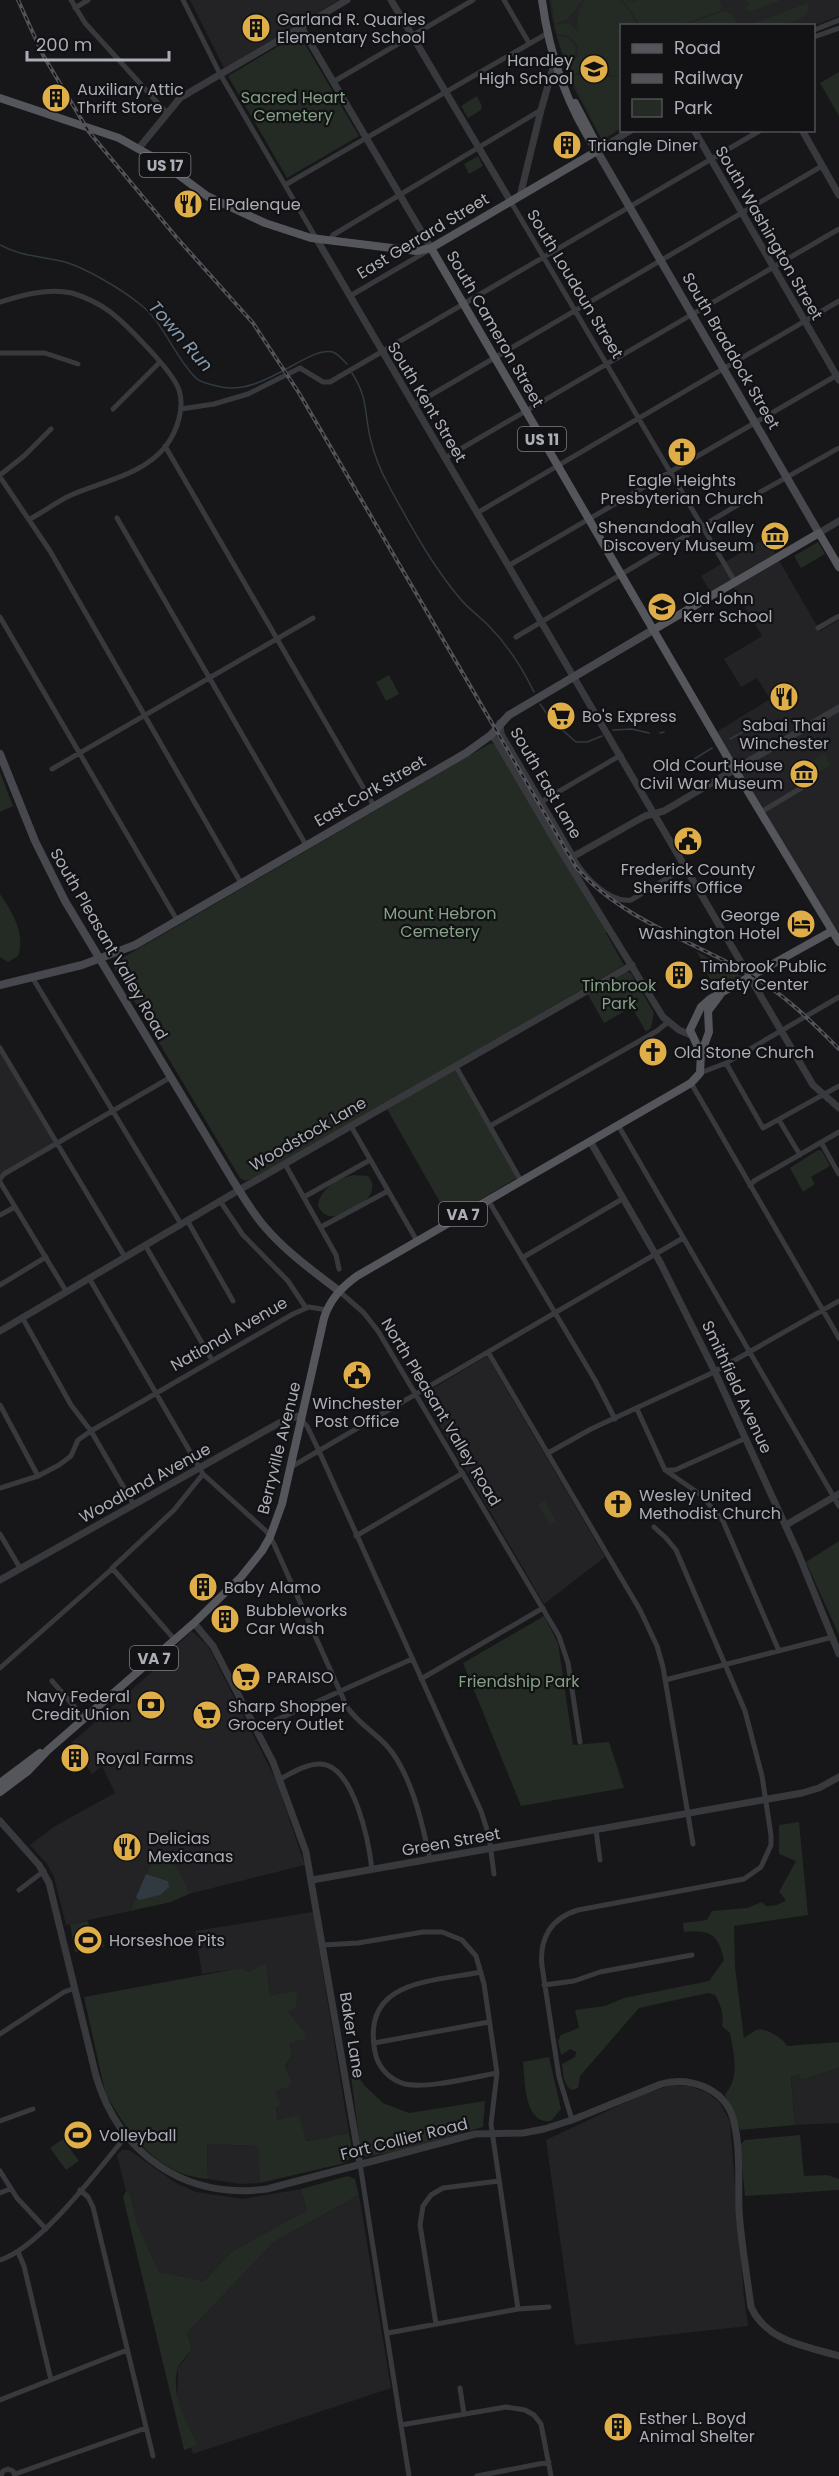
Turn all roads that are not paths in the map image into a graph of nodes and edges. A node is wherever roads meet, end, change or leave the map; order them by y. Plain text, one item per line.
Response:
1 (71, 0) edge
2 (88, 0) edge
3 (183, 0) edge
4 (347, 0) edge
5 (392, 0) edge
6 (473, 0) edge
7 (504, 0) edge
8 (542, 0) edge
9 (75, 8) junction
10 (839, 20) edge
11 (301, 27) junction
12 (839, 28) edge
13 (548, 33) junction
14 (815, 34) edge
15 (412, 35) junction
16 (815, 35) edge
17 (529, 44) junction
18 (555, 61) junction
19 (220, 74) junction
20 (333, 82) junction
21 (446, 92) junction
22 (0, 98) edge
23 (541, 110) junction
24 (167, 113) junction
25 (628, 132) edge
26 (695, 132) edge
27 (758, 132) edge
28 (803, 132) edge
29 (366, 138) junction
30 (479, 147) junction
31 (139, 148) junction
32 (597, 151) junction
33 (711, 159) junction
34 (822, 166) junction
35 (285, 185) junction
36 (400, 195) junction
37 (839, 195) edge
38 (520, 196) junction
39 (511, 202) junction
40 (629, 206) junction
41 (742, 213) junction
42 (839, 229) edge
43 (316, 238) junction
44 (330, 240) junction
45 (431, 248) junction
46 (544, 256) junction
47 (661, 260) junction
48 (773, 267) junction
49 (350, 296) junction
50 (839, 301) edge
51 (0, 302) edge
52 (463, 303) junction
53 (575, 310) junction
54 (692, 314) junction
55 (805, 321) junction
56 (382, 351) junction
57 (0, 352) edge
58 (495, 358) junction
59 (159, 362) junction
60 (78, 364) dead end
61 (607, 364) junction
62 (724, 369) junction
63 (838, 376) edge
64 (414, 405) junction
65 (113, 409) dead end
66 (180, 409) junction
67 (526, 411) junction
68 (639, 418) junction
69 (756, 424) junction
70 (51, 429) dead end
71 (165, 447) junction
72 (839, 448) edge
73 (445, 458) junction
74 (558, 466) junction
75 (672, 473) junction
76 (0, 476) edge
77 (787, 478) junction
78 (477, 513) junction
79 (117, 518) dead end
80 (30, 519) junction
81 (589, 520) junction
82 (839, 521) edge
83 (703, 526) junction
84 (819, 533) junction
85 (508, 566) junction
86 (839, 567) edge
87 (621, 575) junction
88 (735, 582) junction
89 (839, 616) edge
90 (0, 617) edge
91 (313, 618) dead end
92 (542, 621) junction
93 (818, 628) dead end
94 (653, 630) junction
95 (516, 637) dead end
96 (278, 639) junction
97 (574, 677) junction
98 (210, 680) junction
99 (839, 708) edge
100 (145, 716) junction
101 (500, 723) junction
102 (491, 735) junction
103 (0, 754) edge
104 (79, 754) junction
105 (621, 755) junction
106 (52, 769) dead end
107 (736, 771) junction
108 (801, 788) dead end
109 (541, 802) junction
110 (374, 806) junction
111 (761, 812) junction
112 (655, 814) junction
113 (306, 845) junction
114 (570, 859) junction
115 (686, 867) junction
116 (241, 883) junction
117 (177, 920) junction
118 (836, 929) edge
119 (839, 942) edge
120 (99, 959) junction
121 (632, 965) junction
122 (32, 977) junction
123 (751, 978) junction
124 (0, 985) edge
125 (720, 995) junction
126 (839, 997) edge
127 (668, 1022) junction
128 (693, 1023) junction
129 (707, 1024) junction
130 (676, 1028) junction
131 (781, 1030) junction
132 (693, 1036) junction
133 (706, 1036) junction
134 (0, 1048) edge
135 (701, 1054) junction
136 (726, 1063) junction
137 (455, 1065) junction
138 (700, 1073) junction
139 (171, 1077) junction
140 (691, 1083) junction
141 (839, 1086) edge
142 (822, 1095) junction
143 (839, 1108) edge
144 (112, 1111) junction
145 (780, 1120) junction
146 (618, 1125) junction
147 (351, 1126) junction
148 (490, 1126) junction
149 (839, 1132) edge
150 (590, 1141) junction
151 (821, 1143) junction
152 (57, 1144) junction
153 (800, 1155) junction
154 (370, 1160) junction
155 (285, 1164) junction
156 (839, 1174) edge
157 (0, 1180) edge
158 (521, 1181) junction
159 (750, 1186) junction
160 (239, 1190) junction
161 (388, 1191) junction
162 (304, 1197) junction
163 (624, 1198) junction
164 (488, 1200) junction
165 (220, 1201) junction
166 (15, 1207) junction
167 (0, 1215) edge
168 (184, 1222) junction
169 (321, 1227) junction
170 (683, 1238) junction
171 (417, 1241) junction
172 (145, 1245) junction
173 (656, 1254) junction
174 (46, 1257) junction
175 (125, 1257) junction
176 (522, 1258) junction
177 (339, 1269) dead end
178 (89, 1278) junction
179 (0, 1285) edge
180 (66, 1291) junction
181 (339, 1291) junction
182 (233, 1301) dead end
183 (839, 1301) edge
184 (306, 1308) junction
185 (327, 1310) junction
186 (823, 1310) junction
187 (554, 1313) junction
188 (22, 1317) junction
189 (0, 1331) edge
190 (839, 1338) edge
191 (488, 1352) junction
192 (750, 1352) junction
193 (212, 1360) junction
194 (716, 1372) junction
195 (155, 1393) junction
196 (416, 1394) junction
197 (0, 1405) edge
198 (637, 1409) junction
199 (615, 1419) junction
200 (302, 1421) junction
201 (91, 1431) junction
202 (746, 1438) junction
203 (319, 1451) junction
204 (548, 1453) junction
205 (291, 1467) junction
206 (665, 1470) junction
207 (202, 1471) junction
208 (463, 1473) junction
209 (38, 1476) junction
210 (0, 1488) edge
211 (836, 1495) edge
212 (134, 1505) junction
213 (839, 1506) edge
214 (786, 1525) junction
215 (654, 1527) dead end
216 (0, 1534) edge
217 (356, 1536) junction
218 (270, 1537) junction
219 (20, 1568) junction
220 (112, 1569) junction
221 (0, 1580) edge
222 (543, 1608) junction
223 (194, 1623) junction
224 (833, 1637) junction
225 (175, 1640) junction
226 (779, 1651) junction
227 (839, 1654) edge
228 (412, 1659) junction
229 (725, 1664) junction
230 (0, 1668) edge
231 (421, 1679) junction
232 (665, 1680) junction
233 (52, 1681) dead end
234 (340, 1692) junction
235 (85, 1719) junction
236 (256, 1729) junction
237 (580, 1742) dead end
238 (48, 1750) junction
239 (839, 1777) edge
240 (280, 1779) junction
241 (0, 1783) edge
242 (0, 1792) edge
243 (766, 1799) junction
244 (688, 1813) junction
245 (0, 1821) edge
246 (596, 1830) junction
247 (693, 1844) dead end
248 (491, 1848) junction
249 (429, 1859) junction
250 (600, 1860) dead end
251 (372, 1870) junction
252 (44, 1871) junction
253 (494, 1874) dead end
254 (312, 1880) junction
255 (19, 1890) dead end
256 (323, 1945) junction
257 (692, 1955) dead end
258 (481, 1972) junction
259 (544, 1985) junction
260 (75, 1988) junction
261 (489, 2022) junction
262 (0, 2034) edge
263 (374, 2043) junction
264 (497, 2073) junction
265 (33, 2109) dead end
266 (572, 2120) junction
267 (0, 2121) edge
268 (492, 2133) junction
269 (126, 2136) junction
270 (360, 2164) junction
271 (0, 2171) edge
272 (499, 2181) junction
273 (10, 2189) junction
274 (80, 2190) junction
275 (0, 2193) edge
276 (46, 2229) junction
277 (18, 2252) junction
278 (0, 2260) edge
279 (549, 2307) dead end
280 (518, 2309) junction
281 (436, 2324) junction
282 (388, 2333) junction
283 (127, 2350) junction
284 (839, 2356) edge
285 (51, 2380) junction
286 (459, 2388) dead end
287 (0, 2400) edge
288 (464, 2414) junction
289 (401, 2425) junction
290 (146, 2428) junction
291 (153, 2456) dead end
292 (549, 2462) junction
293 (15, 2475) edge
294 (1, 2476) edge
295 (409, 2476) edge
296 (477, 2476) edge
297 (551, 2476) edge

1 - 9 street
2 - 9 street
3 - 19 street, South Kent Street
4 - 11 street
5 - 15 street, South Loudoun Street
6 - 15 street
7 - 17 street
8 - 13 main road, South Braddock Street
9 - 24 street
10 - 14 street
11 - 19 street
11 - 20 street, South Cameron Street
12 - 16 street
13 - 17 street
13 - 18 main road, South Braddock Street
15 - 20 street
15 - 21 street, South Loudoun Street
17 - 21 street
18 - 23 street
18 - 32 main road, South Braddock Street
19 - 24 street
19 - 35 street, South Kent Street
20 - 29 street, South Cameron Street
21 - 29 street
21 - 30 street, South Loudoun Street
22 - 31 main road, US 17
23 - 30 street
23 - 38 street
24 - 31 street
25 - 32 street
26 - 33 street, South Washington Street
27 - 33 street
28 - 34 street
29 - 35 street
29 - 36 street, South Cameron Street
30 - 36 street
30 - 39 street, South Loudoun Street
31 - 43 main road, US 17
32 - 38 main road, East Gerrard Street
32 - 40 main road, South Braddock Street
33 - 40 street
33 - 41 street, South Washington Street
34 - 37 street
34 - 41 street
35 - 43 street, South Kent Street
36 - 44 street
36 - 45 street, South Cameron Street
38 - 39 main road, East Gerrard Street
39 - 45 main road, East Gerrard Street
39 - 46 street, South Loudoun Street
40 - 46 street
40 - 47 main road, South Braddock Street
41 - 47 street
41 - 48 street, South Washington Street
42 - 48 street
43 - 44 main road, US 17
43 - 49 street, South Kent Street
44 - 45 main road, US 17
45 - 49 street, East Gerrard Street
45 - 52 main road, South Cameron Street / US 11
46 - 52 street
46 - 53 street, South Loudoun Street
47 - 53 street
47 - 54 main road, South Braddock Street
48 - 54 street
48 - 55 street, South Washington Street
49 - 56 street, South Kent Street
50 - 55 street
51 - 59 street
52 - 56 street
52 - 58 main road, South Cameron Street / US 11
53 - 58 street
53 - 61 street, South Loudoun Street
54 - 61 street
54 - 62 main road, South Braddock Street
55 - 62 street
55 - 63 street, South Washington Street
56 - 64 street, South Kent Street
56 - 66 street
57 - 60 street
58 - 64 street
58 - 67 main road, South Cameron Street / US 11
59 - 65 street
59 - 66 street
61 - 67 street
61 - 68 street, South Loudoun Street
62 - 68 street
62 - 69 main road, South Braddock Street
63 - 69 street
64 - 73 street, South Kent Street
66 - 71 street
67 - 73 street
67 - 74 main road, South Cameron Street / US 11
68 - 74 street
68 - 75 street, South Loudoun Street
69 - 75 street
69 - 77 main road, South Braddock Street
70 - 76 street
71 - 80 street
71 - 96 street
72 - 77 street
73 - 78 street, South Kent Street
74 - 78 street
74 - 81 main road, South Cameron Street / US 11
75 - 81 street
75 - 83 street, South Loudoun Street
76 - 80 street
77 - 83 street
77 - 84 main road, South Braddock Street
78 - 85 street, South Kent Street
79 - 98 street
80 - 100 street
81 - 85 street
81 - 87 main road, South Cameron Street / US 11
82 - 84 street
83 - 87 street
83 - 88 street, South Loudoun Street
84 - 86 main road, South Braddock Street
84 - 88 main road, East Cork Street
85 - 92 street, South Kent Street
87 - 92 street
87 - 94 main road, South Cameron Street / US 11
88 - 94 main road, East Cork Street
89 - 93 street
90 - 104 street
91 - 96 street
92 - 95 street
92 - 97 street, South Kent Street
94 - 97 main road, East Cork Street
94 - 107 main road, South Cameron Street / US 11
96 - 98 street
96 - 110 street
97 - 101 main road, East Cork Street
97 - 105 street, South Kent Street
98 - 100 street
98 - 113 street
99 - 107 street
100 - 104 street
100 - 116 street
101 - 102 main road, East Cork Street
101 - 109 street, South East Lane
102 - 110 main road, East Cork Street
102 - 114 street, South East Lane
103 - 120 main road, South Pleasant Valley Road
104 - 106 street
104 - 117 street
105 - 109 street
105 - 112 street, South Kent Street
107 - 111 main road, US 11
107 - 112 street
108 - 111 street
109 - 114 street, South East Lane
110 - 113 main road, East Cork Street
111 - 118 main road, US 11
112 - 114 street
112 - 115 street, South Kent Street
113 - 116 main road, East Cork Street
114 - 115 street
114 - 121 street
115 - 123 street, South Kent Street
116 - 117 main road, East Cork Street
117 - 120 main road, East Cork Street
118 - 119 main road, US 11
118 - 123 main road
120 - 122 main road, East Cork Street
120 - 139 main road, South Pleasant Valley Road
121 - 127 street
121 - 137 street, Woodstock Lane
122 - 124 main road, East Cork Street
122 - 144 street
123 - 125 main road
123 - 131 street, South Kent Street
125 - 128 main road
125 - 129 main road
126 - 131 street
127 - 130 street
127 - 148 street
128 - 129 main road
128 - 130 street
128 - 132 main road
129 - 133 main road
130 - 132 street
131 - 136 street
131 - 142 street, South Kent Street
132 - 133 main road
132 - 135 main road
133 - 135 main road
134 - 152 street
135 - 138 main road
136 - 138 street
136 - 145 street
137 - 147 street, Woodstock Lane
137 - 148 street
138 - 140 main road, VA 7
139 - 144 street
139 - 160 main road, North Pleasant Valley Road
140 - 146 main road, VA 7
140 - 159 street
141 - 142 street
142 - 143 street, South Kent Street
142 - 145 street
144 - 152 street
144 - 168 street
145 - 153 street
146 - 150 main road, VA 7
146 - 170 street
147 - 154 street
147 - 155 street, Woodstock Lane
148 - 158 street
149 - 151 street
150 - 158 main road, VA 7
150 - 163 street, Smithfield Avenue
151 - 153 street
151 - 156 street
152 - 157 street
152 - 175 street
153 - 159 street
154 - 161 street
154 - 162 street
155 - 160 street, Woodstock Lane
155 - 162 street
157 - 166 street
158 - 164 main road, VA 7
159 - 186 street
160 - 165 street, Woodstock Lane
160 - 181 main road, North Pleasant Valley Road
161 - 169 street
161 - 171 street
162 - 169 street
163 - 173 street, Smithfield Avenue
163 - 176 street
164 - 171 main road, VA 7
164 - 176 street
165 - 168 street, Woodstock Lane
165 - 184 street
166 - 167 street
166 - 174 street
168 - 172 street, Woodstock Lane
168 - 182 street
169 - 177 street
170 - 173 street
170 - 192 street
171 - 181 main road, VA 7
172 - 175 street, Woodstock Lane
172 - 193 street
173 - 187 street
173 - 194 street, Smithfield Avenue
174 - 179 street
174 - 180 street
175 - 178 street, Woodstock Lane
176 - 187 street
178 - 180 street, Woodstock Lane
178 - 195 street
180 - 188 street, Woodstock Lane
181 - 185 main road, VA 7
181 - 196 street, North Pleasant Valley Road
183 - 186 street
184 - 185 street, National Avenue
184 - 193 street, National Avenue
185 - 200 main road, Berryville Avenue / VA 7
186 - 190 street
186 - 192 street
187 - 191 street
187 - 199 street
188 - 189 street, Woodstock Lane
188 - 201 street
191 - 196 street
191 - 204 street
192 - 194 street
192 - 211 street
193 - 195 street, National Avenue
194 - 198 street
194 - 202 street, Smithfield Avenue
195 - 201 street, National Avenue
195 - 207 street
196 - 203 street
196 - 208 street, North Pleasant Valley Road
197 - 209 street
198 - 199 street
198 - 206 street
199 - 204 street
200 - 203 street
200 - 205 main road, Berryville Avenue / VA 7
200 - 207 street, Woodland Avenue
201 - 209 street, National Avenue
201 - 212 street
202 - 206 street
202 - 214 street, Smithfield Avenue
203 - 205 street
203 - 217 street
204 - 232 street
205 - 218 main road, Berryville Avenue / VA 7
206 - 226 street
207 - 212 street, Woodland Avenue
207 - 218 street
207 - 220 street
208 - 217 street
208 - 222 street, North Pleasant Valley Road
209 - 210 street, National Avenue
211 - 213 street
211 - 214 street
212 - 219 street, Woodland Avenue
214 - 224 street, Smithfield Avenue
215 - 229 street
216 - 219 street
217 - 228 street
218 - 223 main road, Berryville Avenue / VA 7
218 - 234 street
219 - 221 street, Woodland Avenue
220 - 225 street
220 - 230 street
222 - 231 street
222 - 237 street, North Pleasant Valley Road
223 - 225 main road, Berryville Avenue / VA 7
223 - 236 street, Baker Lane
224 - 226 street
224 - 227 street, Smithfield Avenue
225 - 235 main road, Berryville Avenue / VA 7
226 - 229 street
228 - 231 street
228 - 234 street
229 - 232 street
229 - 243 street
231 - 248 street
232 - 244 street
233 - 235 street
234 - 236 street
234 - 249 street
235 - 238 main road, Berryville Avenue / VA 7
236 - 240 street, Baker Lane
238 - 241 main road, Berryville Avenue / VA 7
238 - 242 main road, Berryville Avenue / VA 7
239 - 243 street, Green Street
240 - 251 street
240 - 254 street, Baker Lane
243 - 244 street, Green Street
243 - 259 street
244 - 246 street, Green Street
244 - 247 street
245 - 252 street, Fort Collier Road
246 - 248 street, Green Street
246 - 250 street
248 - 249 street, Green Street
248 - 253 street
249 - 251 street, Green Street
251 - 254 street, Green Street
252 - 255 street
252 - 260 street, Fort Collier Road
254 - 256 street, Baker Lane
256 - 258 street
256 - 270 street, Baker Lane
257 - 259 street
258 - 261 street
258 - 263 street
259 - 266 street
260 - 262 street
260 - 269 street, Fort Collier Road
261 - 263 street
261 - 264 street
263 - 264 street
264 - 268 street
265 - 267 street
266 - 268 street, Fort Collier Road
266 - 284 street, Fort Collier Road
268 - 270 street, Fort Collier Road
268 - 272 street
269 - 270 street, Fort Collier Road
269 - 274 street
270 - 282 street, Baker Lane
271 - 273 street
272 - 280 street
272 - 281 street
273 - 275 street
273 - 276 street
274 - 276 street
274 - 283 street
276 - 277 street
277 - 278 street
277 - 285 street
279 - 280 street
280 - 281 street
281 - 282 street
282 - 289 street, Baker Lane
283 - 285 street
283 - 290 street
285 - 287 street
286 - 288 street
288 - 289 street
288 - 292 street
289 - 295 street, Baker Lane
290 - 291 street
290 - 293 street
292 - 296 street
292 - 297 street
293 - 294 street

